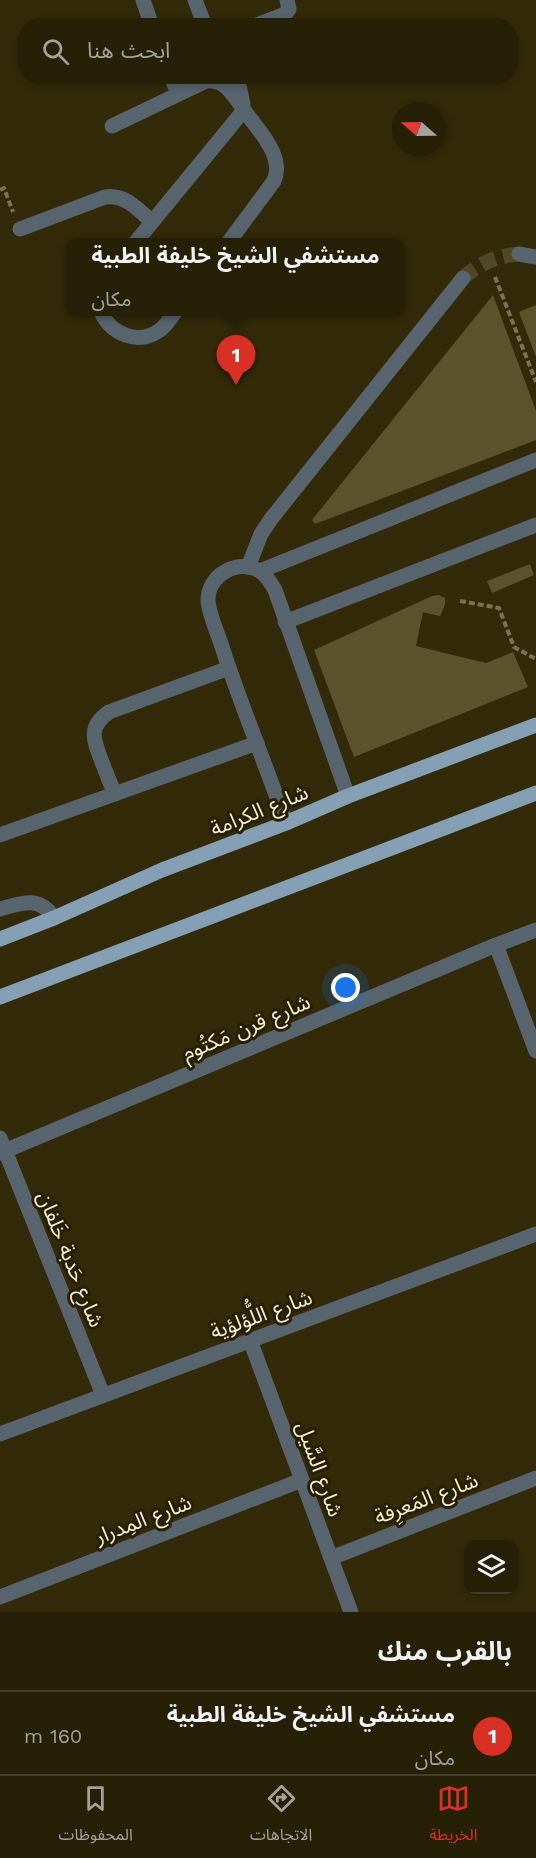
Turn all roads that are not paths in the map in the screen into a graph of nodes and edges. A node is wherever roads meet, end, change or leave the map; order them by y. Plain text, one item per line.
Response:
1 (142, 0) edge
2 (195, 0) edge
3 (287, 0) edge
4 (149, 18) edge
5 (201, 18) edge
6 (275, 18) edge
7 (174, 84) edge
8 (199, 84) edge
9 (220, 84) edge
10 (239, 84) edge
11 (178, 94) junction
12 (244, 110) junction
13 (112, 126) dead end
14 (152, 222) junction
15 (20, 229) road end
16 (139, 238) edge
17 (232, 238) edge
18 (519, 254) tunnel mouth
19 (536, 256) edge
20 (463, 278) tunnel mouth
21 (103, 316) edge
22 (172, 316) edge
23 (536, 459) edge
24 (536, 525) edge
25 (254, 569) junction
26 (285, 622) junction
27 (229, 668) junction
28 (536, 725) edge
29 (257, 743) junction
30 (536, 793) edge
31 (115, 794) junction
32 (348, 796) junction
33 (286, 823) junction
34 (0, 835) edge
35 (0, 909) edge
36 (54, 918) junction
37 (536, 930) edge
38 (0, 939) edge
39 (496, 945) junction
40 (0, 997) edge
41 (536, 1051) edge
42 (2, 1147) edge
43 (536, 1234) edge
44 (250, 1341) junction
45 (103, 1395) junction
46 (0, 1434) edge
47 (536, 1478) edge
48 (302, 1480) junction
49 (331, 1558) junction
50 (0, 1597) edge
51 (351, 1612) edge

1 - 4 street
2 - 5 street
3 - 6 street
7 - 11 street
8 - 11 street
9 - 12 street
10 - 12 street
11 - 13 street
12 - 14 street
12 - 17 street
14 - 15 street
14 - 16 street
18 - 19 street
20 - 25 street
21 - 22 street
23 - 25 street
24 - 26 street
25 - 26 street
25 - 27 street
26 - 32 street
27 - 29 street
27 - 31 street
28 - 32 main road, شارع الكرامة
29 - 31 street
29 - 33 street
30 - 40 main road
31 - 34 street
32 - 33 main road, شارع الكرامة
33 - 36 main road, شارع الكرامة
35 - 36 street
36 - 38 main road, شارع الكرامة
37 - 39 street, شارع قرن مَكتُوم
39 - 41 street
39 - 42 street, شارع قرن مَكتُوم
42 - 45 street, شارع حَدبة خَلفان
43 - 44 street, شارع اللُّؤلؤية
44 - 45 street, شارع اللُّؤلؤية
44 - 48 street, شارع السَّيل
45 - 46 street, شارع اللُّؤلؤية
47 - 49 street, شارع المَعرِفة
48 - 49 street, شارع السَّيل
48 - 50 street, شارع المِدرار
49 - 51 street, شارع السَّيل

